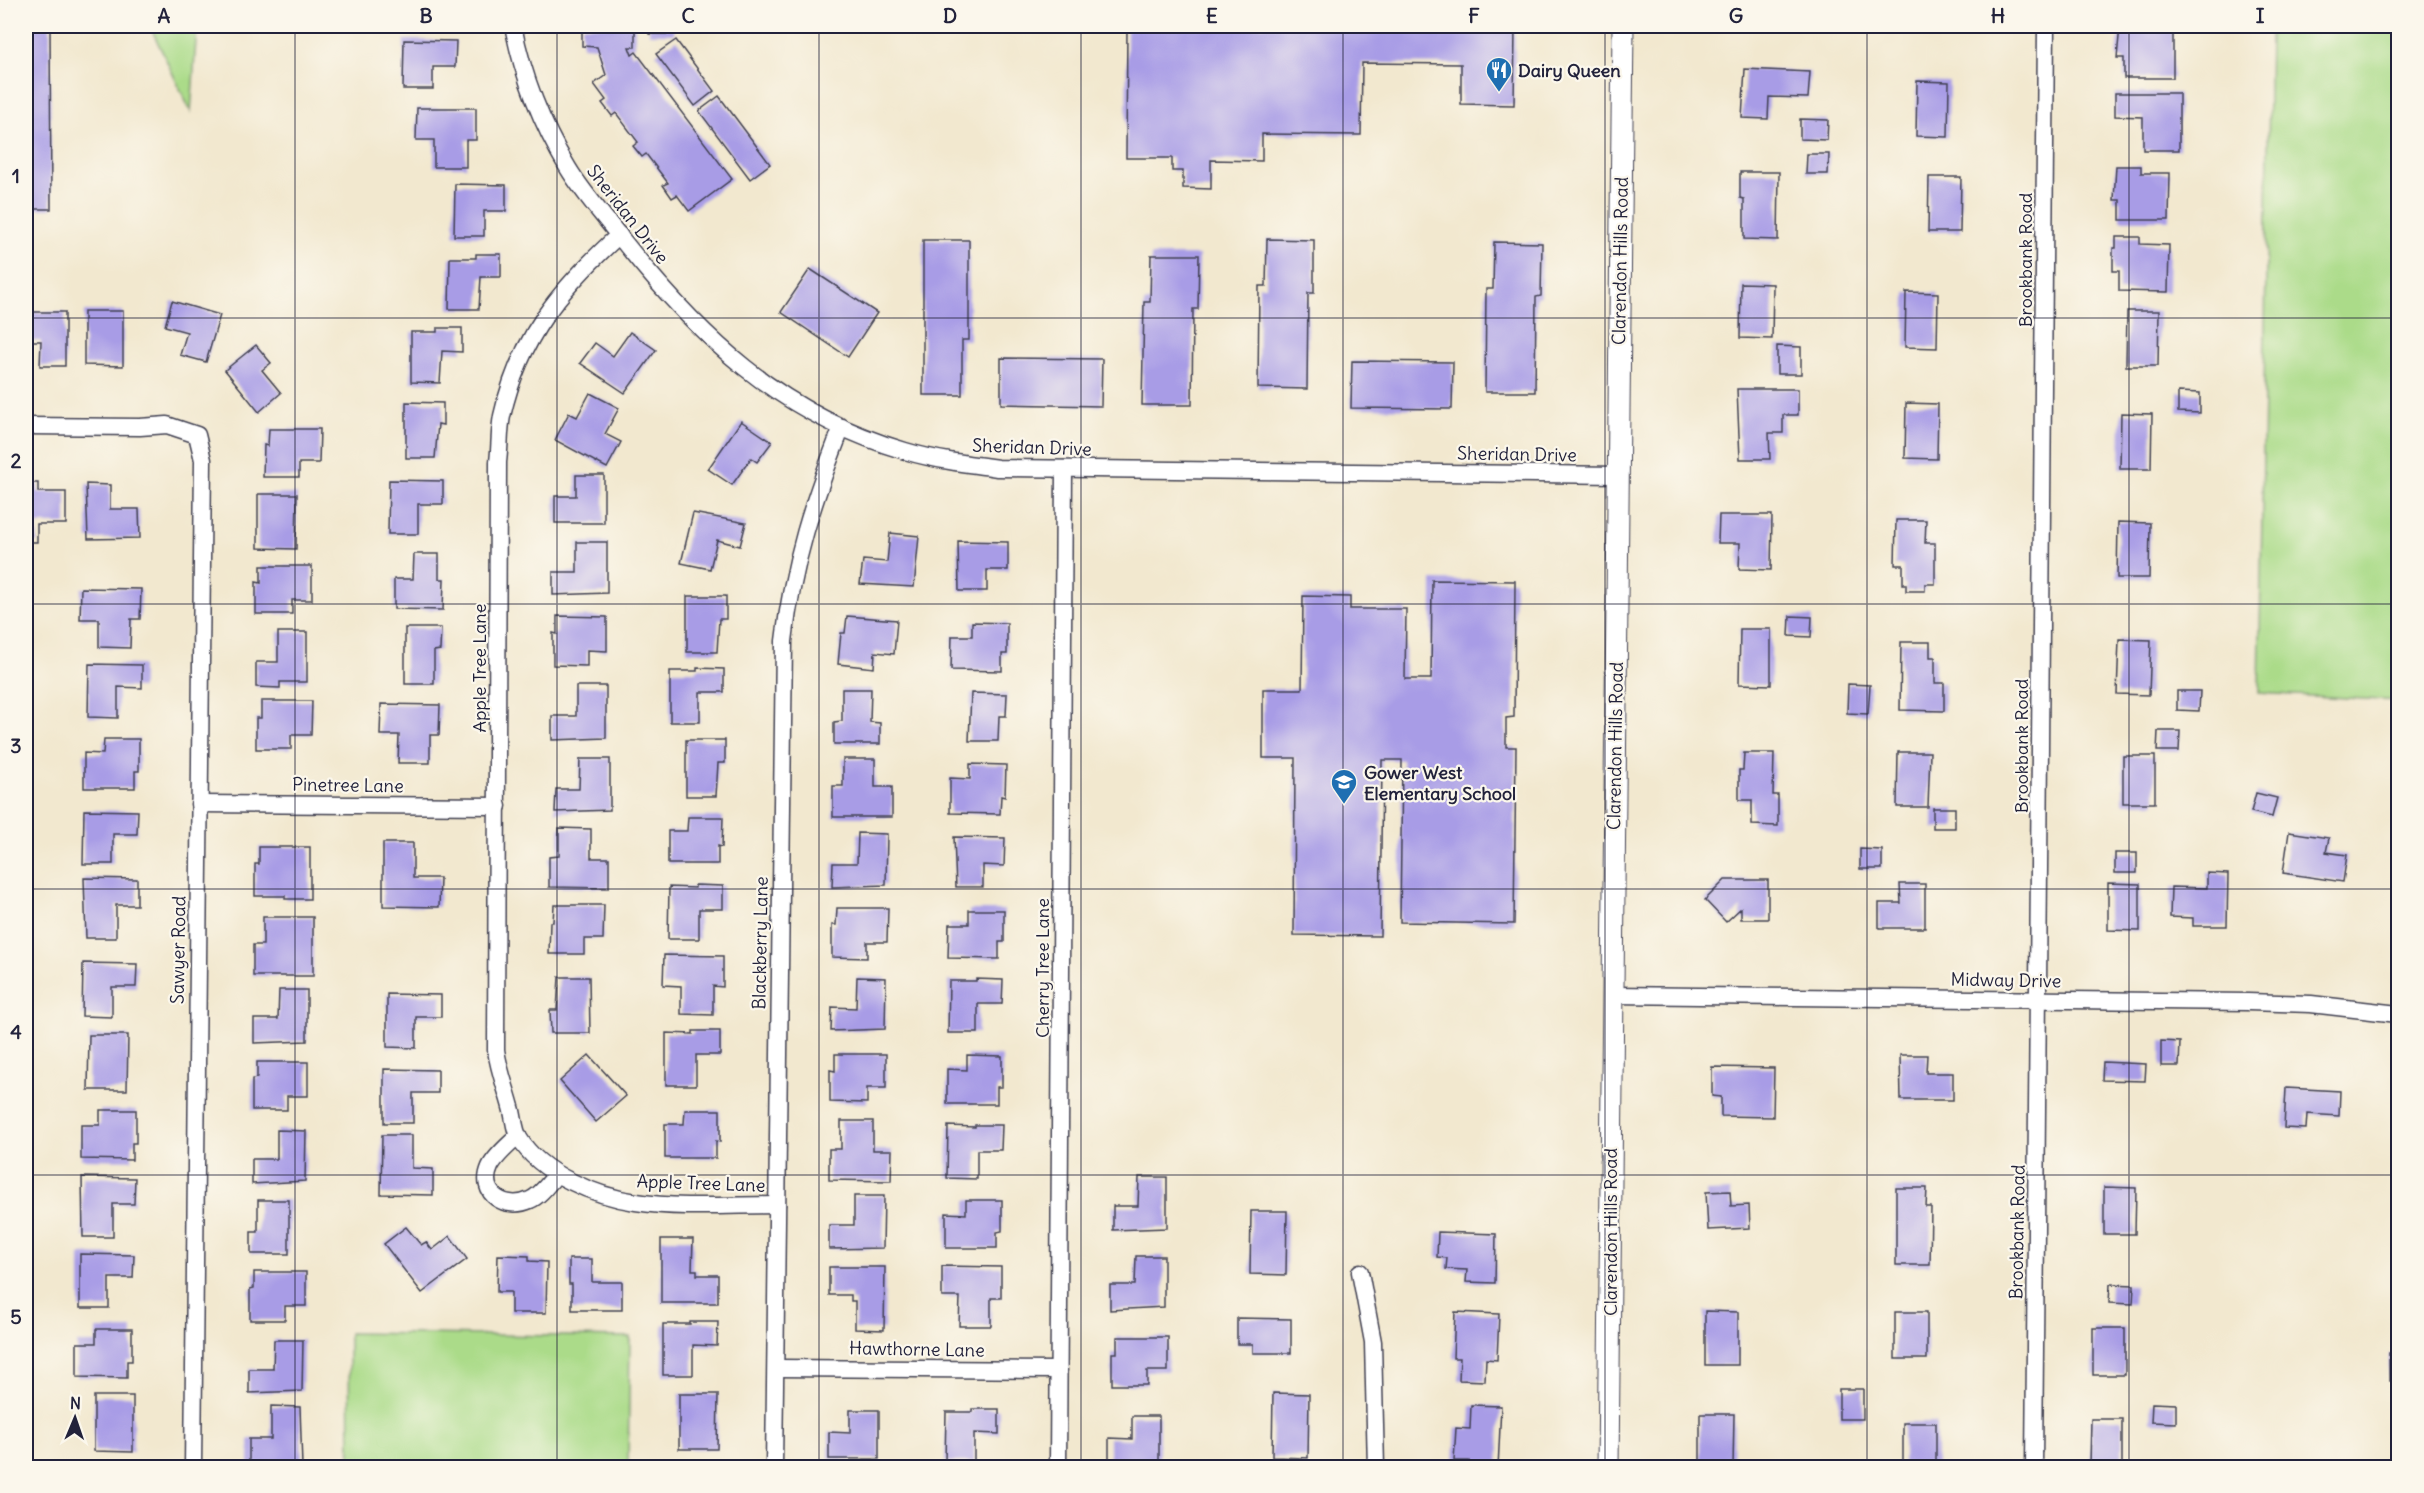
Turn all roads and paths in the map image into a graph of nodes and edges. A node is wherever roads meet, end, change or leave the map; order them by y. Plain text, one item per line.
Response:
1 (513, 26) edge
2 (1623, 26) edge
3 (2046, 26) edge
4 (619, 235) junction
5 (26, 426) edge
6 (842, 427) junction
7 (1064, 469) junction
8 (1618, 475) junction
9 (199, 804) junction
10 (498, 806) junction
11 (1612, 995) junction
12 (2038, 1000) junction
13 (2398, 1014) edge
14 (518, 1136) junction
15 (556, 1175) junction
16 (777, 1205) junction
17 (1360, 1272) dead end
18 (776, 1368) junction
19 (1059, 1370) junction
20 (193, 1467) edge
21 (774, 1467) edge
22 (1058, 1467) edge
23 (1376, 1467) edge
24 (1608, 1467) edge
25 (2034, 1467) edge

1 - 4 street, Sheridan Drive
2 - 8 street, Clarendon Hills Road
3 - 12 street, Brookbank Road
4 - 6 street, Sheridan Drive
4 - 10 street, Apple Tree Lane
5 - 9 street, Sawyer Road
6 - 7 street, Sheridan Drive
6 - 16 street, Blackberry Lane
7 - 8 street, Sheridan Drive
7 - 19 street, Cherry Tree Lane
8 - 11 street, Clarendon Hills Road
9 - 10 street, Pinetree Lane
9 - 20 street, Sawyer Road
10 - 14 street, Apple Tree Lane
11 - 12 street, Midway Drive
11 - 24 street, Clarendon Hills Road
12 - 13 street, Midway Drive
12 - 25 street, Brookbank Road
14 - 15 street, Apple Tree Lane
14 - 15 street
15 - 16 street, Apple Tree Lane
16 - 18 street, Blackberry Lane
17 - 23 street
18 - 19 street, Hawthorne Lane
18 - 21 street, Blackberry Lane
19 - 22 street, Cherry Tree Lane

